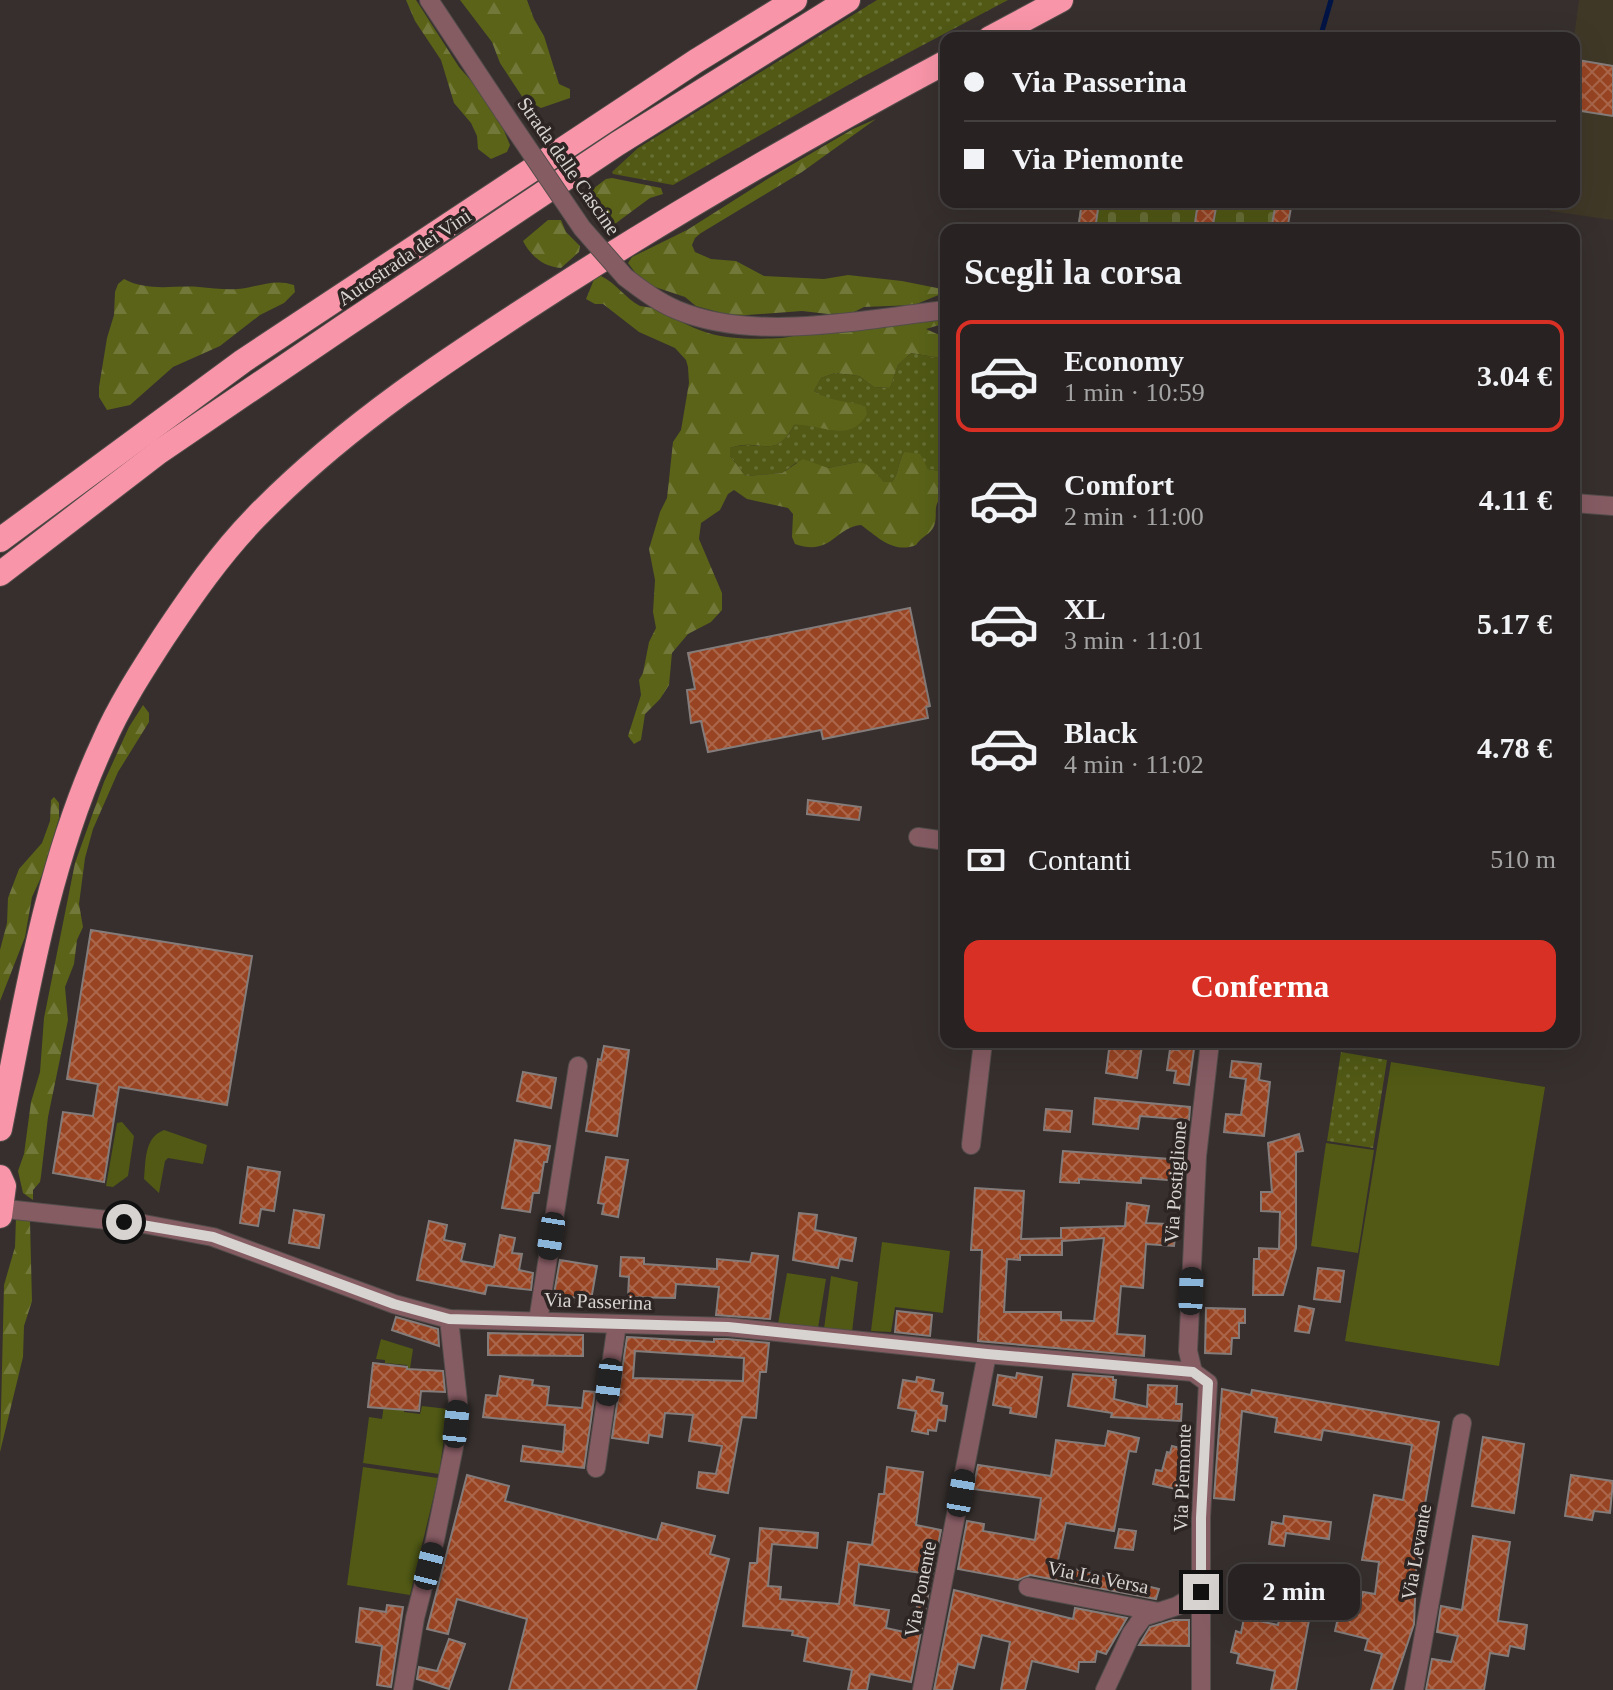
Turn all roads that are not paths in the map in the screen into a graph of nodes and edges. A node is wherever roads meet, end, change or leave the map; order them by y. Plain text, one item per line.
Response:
1 (429, 0) edge
2 (795, 0) edge
3 (848, 0) edge
4 (1061, 0) edge
5 (1001, 32) edge
6 (940, 65) edge
7 (940, 311) edge
8 (159, 452) junction
9 (1580, 503) edge
10 (1613, 506) edge
11 (0, 540) edge
12 (0, 574) edge
13 (0, 590) edge
14 (918, 837) dead end
15 (940, 840) edge
16 (982, 1048) edge
17 (1209, 1048) edge
18 (578, 1066) dead end
19 (0, 1129) edge
20 (971, 1145) dead end
21 (0, 1177) edge
22 (8, 1213) edge
23 (449, 1319) junction
24 (538, 1321) junction
25 (617, 1324) junction
26 (987, 1354) junction
27 (1193, 1372) junction
28 (1462, 1423) dead end
29 (596, 1468) dead end
30 (1028, 1587) dead end
31 (1201, 1592) junction
32 (1159, 1612) junction
33 (403, 1690) edge
34 (922, 1690) edge
35 (1105, 1690) edge
36 (1201, 1690) edge
37 (1414, 1690) edge

1 - 7 street, Strada delle Cascine, bridge
2 - 11 highway, Autostrada dei Vini
3 - 8 highway, Autostrada dei Vini
4 - 5 highway
6 - 19 highway
8 - 12 highway, Autostrada dei Vini
8 - 13 highway
9 - 10 street
14 - 15 street
16 - 20 street
17 - 27 street, Via Postiglione
18 - 24 street
21 - 22 highway
22 - 23 street, Via Passerina
23 - 24 street, Via Passerina
23 - 33 street
24 - 25 street, Via Passerina
25 - 26 street, Via Passerina
25 - 29 street
26 - 27 street, Via Passerina
26 - 34 street, Via Ponente
27 - 31 street, Via Piemonte
28 - 37 street, Via Levante
30 - 32 street, Via La Versa
31 - 32 street
31 - 36 street, Via Piemonte
32 - 35 street

